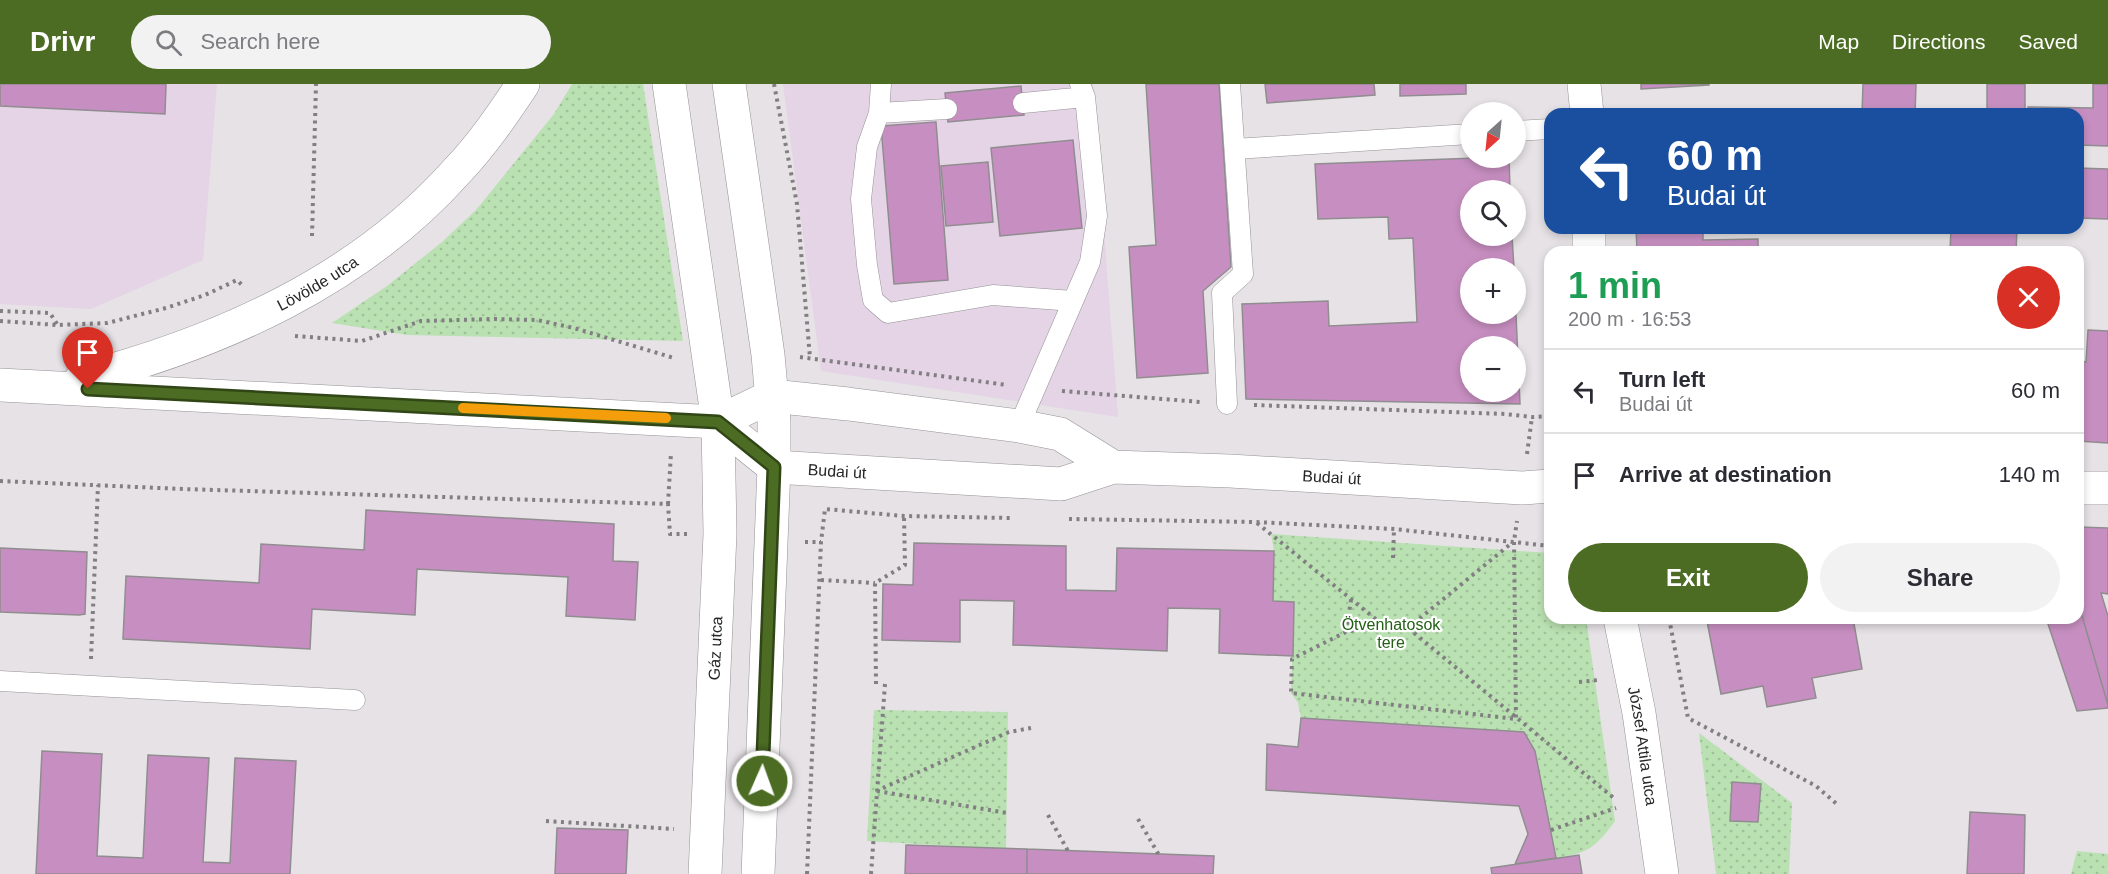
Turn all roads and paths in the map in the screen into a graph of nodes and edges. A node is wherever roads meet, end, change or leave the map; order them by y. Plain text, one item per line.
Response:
1 (316, 84) edge
2 (523, 84) edge
3 (669, 84) edge
4 (729, 84) edge
5 (774, 84) edge
6 (881, 84) edge
7 (1230, 84) edge
8 (1584, 84) edge
9 (1082, 90) edge
10 (1023, 103) dead end
11 (1586, 108) edge
12 (947, 109) dead end
13 (879, 113) junction
14 (1544, 129) edge
15 (1526, 130) edge
16 (1460, 135) edge
17 (1235, 149) junction
18 (312, 236) dead end
19 (1073, 301) junction
20 (0, 311) edge
21 (267, 312) junction
22 (0, 321) edge
23 (57, 325) junction
24 (711, 363) junction
25 (850, 364) dead end
26 (0, 385) edge
27 (50, 387) junction
28 (772, 396) junction
29 (1227, 404) joint
30 (1544, 416) edge
31 (718, 422) junction
32 (1019, 426) junction
33 (774, 467) junction
34 (1113, 467) junction
35 (0, 481) edge
36 (98, 485) junction
37 (1544, 486) edge
38 (2084, 488) edge
39 (2108, 488) edge
40 (904, 516) junction
41 (1021, 518) dead end
42 (1068, 519) dead end
43 (1256, 522) junction
44 (1394, 529) junction
45 (720, 534) junction
46 (770, 541) junction
47 (822, 542) junction
48 (1514, 542) junction
49 (1544, 545) edge
50 (1393, 558) dead end
51 (821, 580) junction
52 (875, 583) junction
53 (1351, 600) junction
54 (1369, 621) dead end
55 (1621, 624) edge
56 (1670, 624) edge
57 (1383, 625) junction
58 (1408, 628) junction
59 (1382, 630) dead end
60 (1346, 632) junction
61 (1598, 680) dead end
62 (0, 681) edge
63 (1579, 682) dead end
64 (876, 684) dead end
65 (885, 684) dead end
66 (89, 686) junction
67 (355, 700) dead end
68 (1516, 719) junction
69 (1031, 728) dead end
70 (876, 791) junction
71 (1615, 799) dead end
72 (1838, 805) dead end
73 (1616, 808) dead end
74 (1007, 813) dead end
75 (1048, 815) dead end
76 (1138, 819) dead end
77 (546, 821) dead end
78 (1551, 830) dead end
79 (706, 831) junction
80 (1068, 851) dead end
81 (1159, 855) dead end
82 (705, 874) edge
83 (758, 874) edge
84 (807, 874) edge
85 (871, 874) edge
86 (1662, 874) edge

1 - 18 path
2 - 21 street, Lövölde utca
3 - 24 street
4 - 28 street
5 - 25 path
6 - 13 lane
7 - 17 lane
8 - 11 street
9 - 10 lane
9 - 19 lane
12 - 13 lane
13 - 19 lane
14 - 15 lane
16 - 17 lane
17 - 29 lane
19 - 32 lane
20 - 23 path
21 - 23 path
21 - 24 path
21 - 27 street, Lövölde utca
22 - 23 path
24 - 31 street
26 - 27 street
27 - 31 street
28 - 31 street
28 - 32 street, Budai út
28 - 33 street
29 - 30 path
31 - 33 street
31 - 45 street, Gáz utca
32 - 34 street, Budai út
33 - 34 street, Budai út
33 - 46 street
34 - 37 street, Budai út
35 - 36 path
36 - 45 path
36 - 66 path
38 - 39 street
40 - 41 path
40 - 47 path
40 - 52 path
42 - 43 path
43 - 44 path
43 - 53 path
44 - 48 path
44 - 50 path
45 - 79 street, Gáz utca
46 - 47 path
46 - 83 street
47 - 51 path
48 - 49 path
48 - 58 path
48 - 68 path
51 - 52 path
51 - 84 path
52 - 64 path
53 - 57 path
53 - 60 path
54 - 57 path
55 - 86 street, József Attila utca
56 - 72 path
57 - 58 path
57 - 59 path
57 - 60 path
58 - 68 path
60 - 68 path
61 - 63 path
62 - 66 lane
65 - 70 path
66 - 67 lane
68 - 71 path
69 - 70 path
70 - 74 path
70 - 85 path
73 - 78 path
75 - 80 path
76 - 81 path
77 - 79 path
79 - 82 street, Gáz utca

